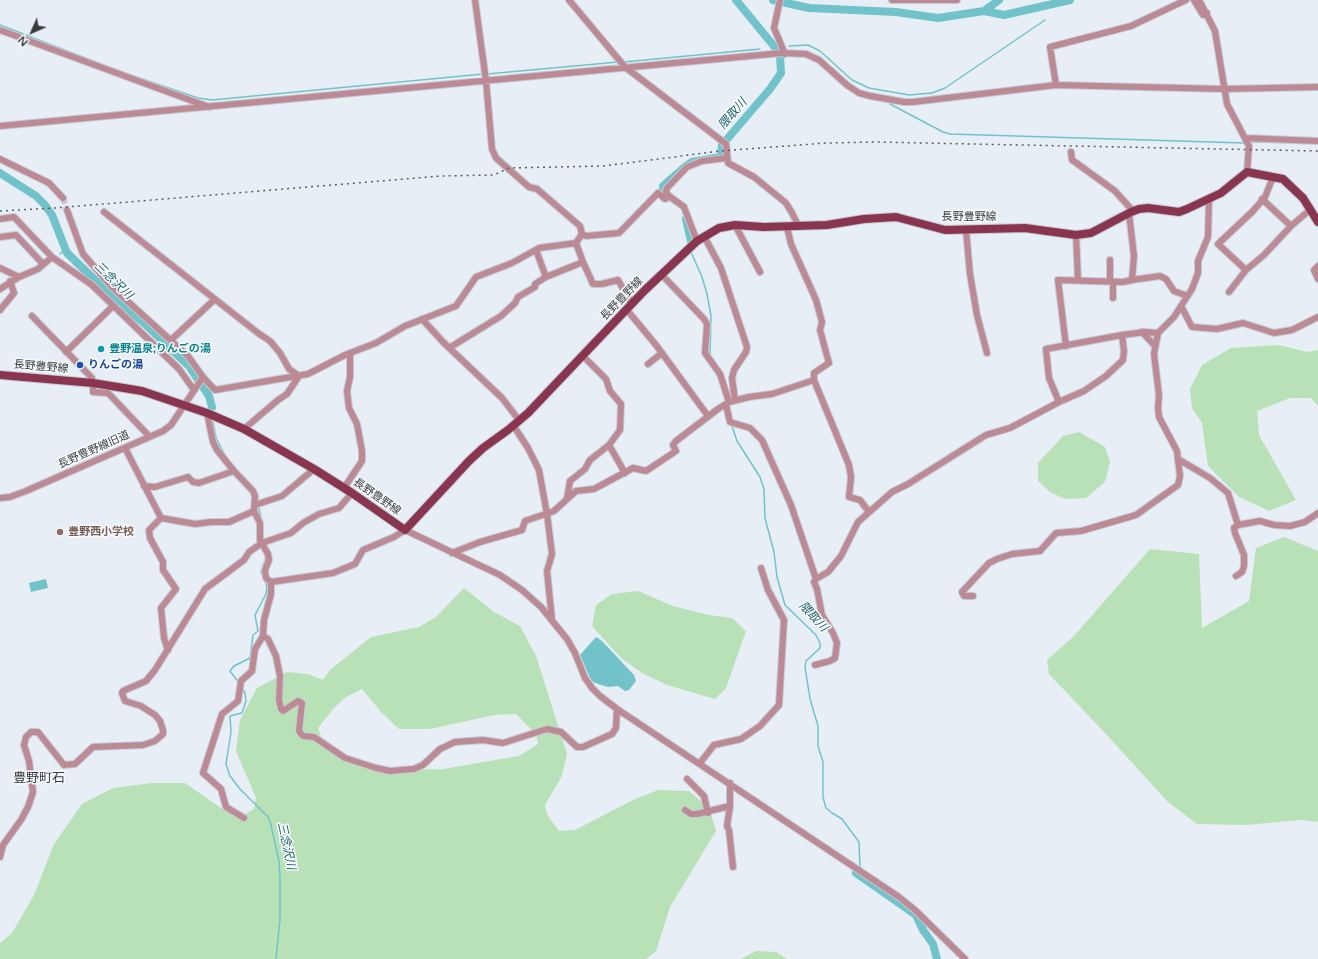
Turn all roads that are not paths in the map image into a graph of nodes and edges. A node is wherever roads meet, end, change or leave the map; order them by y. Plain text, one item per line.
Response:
1 (475, 0) edge
2 (569, 0) edge
3 (780, 0) edge
4 (892, 0) edge
5 (957, 0) edge
6 (1186, 0) edge
7 (1194, 0) edge
8 (1199, 0) edge
9 (1207, 13) junction
10 (0, 30) edge
11 (783, 53) junction
12 (624, 67) junction
13 (486, 81) junction
14 (1056, 85) junction
15 (1318, 87) edge
16 (1224, 89) junction
17 (210, 108) junction
18 (0, 126) edge
19 (1246, 138) junction
20 (1318, 141) edge
21 (1071, 152) dead end
22 (726, 158) junction
23 (0, 159) edge
24 (1247, 172) junction
25 (1273, 177) junction
26 (668, 197) junction
27 (63, 198) tunnel mouth
28 (1209, 199) junction
29 (1262, 199) junction
30 (1311, 209) junction
31 (67, 210) tunnel mouth
32 (104, 212) dead end
33 (1131, 212) junction
34 (0, 219) edge
35 (1318, 222) edge
36 (735, 225) junction
37 (798, 225) junction
38 (1291, 226) junction
39 (786, 227) junction
40 (28, 230) junction
41 (966, 230) junction
42 (582, 234) junction
43 (16, 235) junction
44 (1076, 235) junction
45 (0, 237) edge
46 (1208, 237) junction
47 (700, 238) junction
48 (576, 243) junction
49 (1218, 244) junction
50 (536, 250) junction
51 (52, 257) junction
52 (1110, 260) dead end
53 (584, 262) junction
54 (43, 264) junction
55 (1318, 266) edge
56 (0, 268) edge
57 (1246, 270) junction
58 (760, 272) dead end
59 (662, 275) junction
60 (19, 277) junction
61 (546, 277) junction
62 (1318, 279) edge
63 (1078, 280) junction
64 (1132, 280) junction
65 (11, 282) junction
66 (1112, 282) junction
67 (0, 289) edge
68 (1229, 292) dead end
69 (1187, 296) junction
70 (1113, 298) dead end
71 (215, 300) junction
72 (113, 306) junction
73 (1181, 306) junction
74 (629, 307) junction
75 (0, 310) edge
76 (32, 316) dead end
77 (1318, 317) edge
78 (422, 319) junction
79 (1142, 332) junction
80 (1158, 333) junction
81 (1122, 335) junction
82 (171, 340) junction
83 (1066, 346) junction
84 (1155, 346) junction
85 (449, 348) junction
86 (66, 352) junction
87 (662, 353) junction
88 (987, 353) dead end
89 (350, 354) junction
90 (582, 356) junction
91 (648, 364) dead end
92 (0, 375) edge
93 (299, 376) junction
94 (202, 378) junction
95 (814, 380) junction
96 (92, 383) junction
97 (195, 389) junction
98 (1059, 402) junction
99 (730, 403) junction
100 (185, 404) junction
101 (207, 413) junction
102 (708, 416) junction
103 (516, 423) junction
104 (244, 429) junction
105 (149, 436) junction
106 (609, 445) junction
107 (125, 448) junction
108 (1178, 459) junction
109 (314, 469) junction
110 (234, 471) junction
111 (625, 473) junction
112 (144, 486) junction
113 (344, 488) junction
114 (352, 493) junction
115 (0, 498) edge
116 (567, 498) junction
117 (256, 506) junction
118 (869, 512) junction
119 (1318, 513) edge
120 (547, 514) junction
121 (161, 518) junction
122 (1238, 525) junction
123 (405, 530) junction
124 (262, 543) junction
125 (452, 553) junction
126 (761, 568) dead end
127 (1236, 576) dead end
128 (816, 579) junction
129 (271, 582) junction
130 (973, 596) dead end
131 (552, 620) junction
132 (262, 636) junction
133 (168, 650) junction
134 (815, 664) dead end
135 (617, 709) junction
136 (700, 763) junction
137 (687, 779) dead end
138 (730, 783) junction
139 (730, 806) junction
140 (685, 810) dead end
141 (708, 812) junction
142 (244, 818) dead end
143 (0, 857) edge
144 (733, 867) dead end
145 (965, 959) edge

1 - 13 street
2 - 12 street
3 - 11 street
4 - 5 street
6 - 14 street
7 - 9 street
8 - 9 street
9 - 16 street
10 - 17 street
11 - 12 street
11 - 14 street
12 - 13 street
12 - 22 street
13 - 17 street
13 - 42 street
14 - 16 street
15 - 16 street
16 - 19 street
17 - 18 street
19 - 20 street
19 - 24 street
21 - 33 street
22 - 26 street
22 - 37 street
23 - 27 street
24 - 25 main road
24 - 28 main road, 長野豊野線
25 - 29 street
25 - 30 main road
26 - 42 street
26 - 47 street
28 - 33 main road, 長野豊野線
28 - 46 street
29 - 38 street
29 - 49 street
30 - 35 main road
30 - 38 street
31 - 82 street
32 - 71 street
33 - 44 main road, 長野豊野線
33 - 64 street
34 - 40 street
36 - 39 main road, 長野豊野線
36 - 47 main road, 長野豊野線
36 - 58 street
37 - 39 main road, 長野豊野線
37 - 41 main road, 長野豊野線
38 - 57 street
39 - 95 street
40 - 43 street
40 - 51 street
41 - 44 main road, 長野豊野線
41 - 88 street
42 - 48 street
43 - 45 street
43 - 54 street
44 - 63 street
46 - 49 street
46 - 69 street
47 - 59 main road, 長野豊野線
47 - 99 street
48 - 50 street
48 - 53 street
49 - 57 street
50 - 61 street
50 - 78 street
51 - 54 street
51 - 72 street
52 - 66 street
53 - 61 street
53 - 74 street
54 - 60 street
55 - 62 street
56 - 60 street
57 - 68 street
59 - 74 main road, 長野豊野線
59 - 99 street
60 - 65 street
61 - 85 street
63 - 66 street
63 - 83 street
64 - 66 street
64 - 69 street
65 - 67 street
65 - 75 street
66 - 70 street
69 - 73 street
71 - 82 street
71 - 93 street
72 - 86 street
72 - 97 street
73 - 77 street
73 - 80 street
74 - 87 street
74 - 90 main road, 長野豊野線
76 - 86 street
78 - 85 street
78 - 89 street
79 - 80 street
79 - 81 street
79 - 84 street
80 - 84 street
81 - 83 street
81 - 98 street
82 - 94 street
83 - 98 street
84 - 108 street
85 - 103 street
86 - 96 street
87 - 91 street
87 - 102 street
89 - 93 street
89 - 113 street
90 - 103 main road, 長野豊野線
90 - 106 street
92 - 96 main road, 長野豊野線
93 - 94 street
93 - 104 street
94 - 97 street, 長野豊野線旧道
95 - 99 street
95 - 118 street
96 - 100 main road, 長野豊野線
96 - 105 street
97 - 100 street, 長野豊野線旧道
98 - 118 street
99 - 102 street
99 - 128 street
100 - 101 main road, 長野豊野線
100 - 105 street, 長野豊野線旧道
101 - 104 main road, 長野豊野線
101 - 110 street
102 - 111 street
103 - 120 street
103 - 123 main road, 長野豊野線
104 - 109 main road, 長野豊野線
105 - 107 street, 長野豊野線旧道
106 - 111 street
106 - 116 street
107 - 112 street
107 - 115 street, 長野豊野線旧道
108 - 122 street
108 - 130 street
109 - 113 main road, 長野豊野線
109 - 117 street
110 - 112 street
110 - 117 street
111 - 116 street
112 - 121 street
113 - 114 main road, 長野豊野線
114 - 123 main road, 長野豊野線
114 - 124 street
116 - 120 street
117 - 121 street
117 - 124 street
118 - 128 street
119 - 122 street
120 - 125 street
120 - 131 street
121 - 133 street
122 - 127 street
123 - 125 street
123 - 129 street
124 - 129 street
124 - 133 street
125 - 131 street
126 - 136 street
128 - 134 street
129 - 132 street
131 - 135 street
132 - 135 street
132 - 142 street
133 - 143 street
135 - 136 street
136 - 138 street
137 - 141 street
138 - 139 street
138 - 145 street
139 - 141 street
139 - 144 street
140 - 141 street

